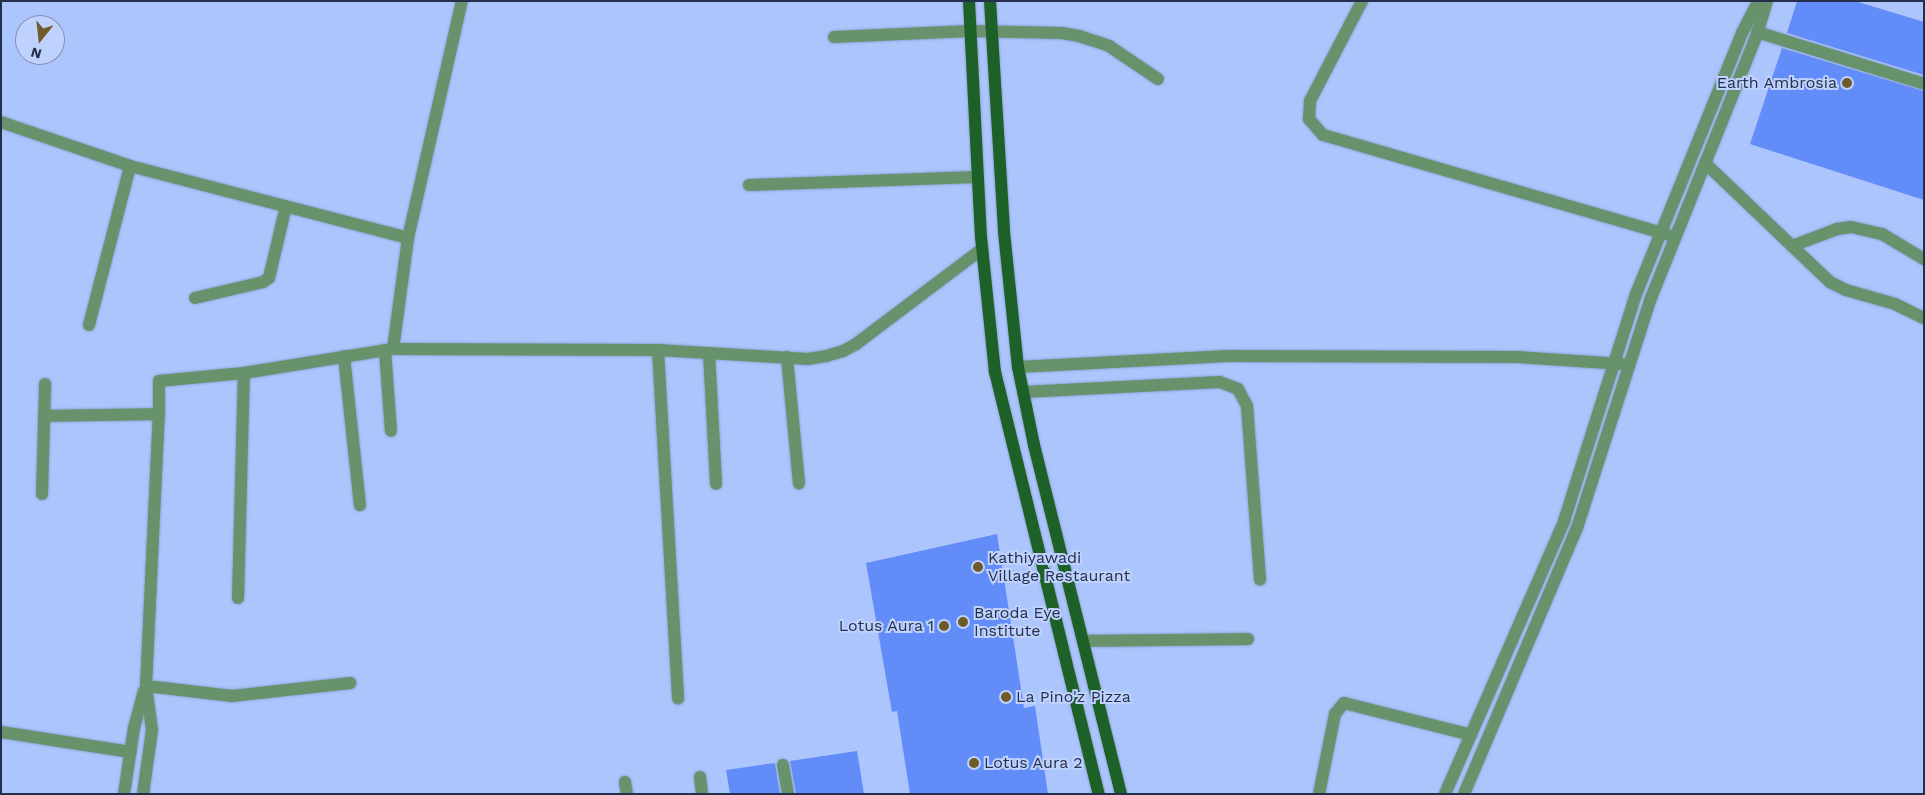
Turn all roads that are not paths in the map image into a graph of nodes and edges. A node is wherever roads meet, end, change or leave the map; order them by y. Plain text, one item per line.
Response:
1 (462, 1) edge
2 (969, 1) edge
3 (990, 1) edge
4 (1362, 1) edge
5 (1758, 1) edge
6 (1767, 1) edge
7 (970, 31) junction
8 (992, 32) junction
9 (1758, 32) junction
10 (834, 37) dead end
11 (1158, 79) dead end
12 (1922, 83) dead end
13 (1, 122) edge
14 (1706, 163) junction
15 (130, 166) junction
16 (978, 177) junction
17 (749, 185) dead end
18 (286, 206) junction
19 (1660, 231) junction
20 (408, 238) junction
21 (1676, 238) junction
22 (1792, 246) junction
23 (982, 249) junction
24 (1924, 259) edge
25 (195, 298) dead end
26 (1924, 318) edge
27 (89, 325) dead end
28 (389, 349) junction
29 (658, 350) junction
30 (708, 353) junction
31 (344, 356) junction
32 (787, 357) junction
33 (1615, 362) junction
34 (1629, 364) junction
35 (1018, 367) junction
36 (244, 374) junction
37 (45, 384) dead end
38 (1023, 392) junction
39 (159, 414) junction
40 (44, 416) junction
41 (391, 431) dead end
42 (800, 483) dead end
43 (716, 484) dead end
44 (42, 494) dead end
45 (360, 505) dead end
46 (1260, 580) dead end
47 (238, 598) dead end
48 (1248, 639) dead end
49 (1083, 641) junction
50 (350, 683) dead end
51 (146, 686) junction
52 (678, 698) dead end
53 (1, 732) edge
54 (1471, 735) junction
55 (130, 752) junction
56 (783, 765) dead end
57 (700, 777) dead end
58 (124, 794) edge
59 (143, 794) edge
60 (702, 794) edge
61 (788, 794) edge
62 (1099, 794) edge
63 (1121, 794) edge
64 (1319, 794) edge
65 (1445, 794) edge
66 (1464, 794) edge

1 - 20 street
2 - 7 main road
3 - 8 main road
4 - 19 street
5 - 19 street
6 - 9 street
7 - 8 street
7 - 10 street
7 - 16 main road
8 - 11 street
8 - 35 main road
9 - 12 street
9 - 14 street
13 - 15 street
14 - 21 street
14 - 22 street
15 - 18 street
15 - 27 street
16 - 17 street
16 - 23 main road
18 - 20 street
18 - 25 street
19 - 21 street
19 - 33 street
20 - 28 street
21 - 34 street
22 - 24 street
22 - 26 street
23 - 32 street
23 - 62 main road
28 - 29 street
28 - 31 street
28 - 41 street
29 - 30 street
29 - 52 street
30 - 32 street
30 - 43 street
31 - 36 street
31 - 45 street
32 - 42 street
33 - 34 street
33 - 35 street
33 - 54 street
34 - 66 street
35 - 38 main road
36 - 39 street
36 - 47 street
37 - 40 street
38 - 46 street
38 - 49 main road
39 - 40 street
39 - 51 street
40 - 44 street
48 - 49 street
49 - 63 main road
50 - 51 street
51 - 55 street
51 - 59 street
53 - 55 street
54 - 64 street
54 - 65 street
55 - 58 street
56 - 61 street
57 - 60 street

